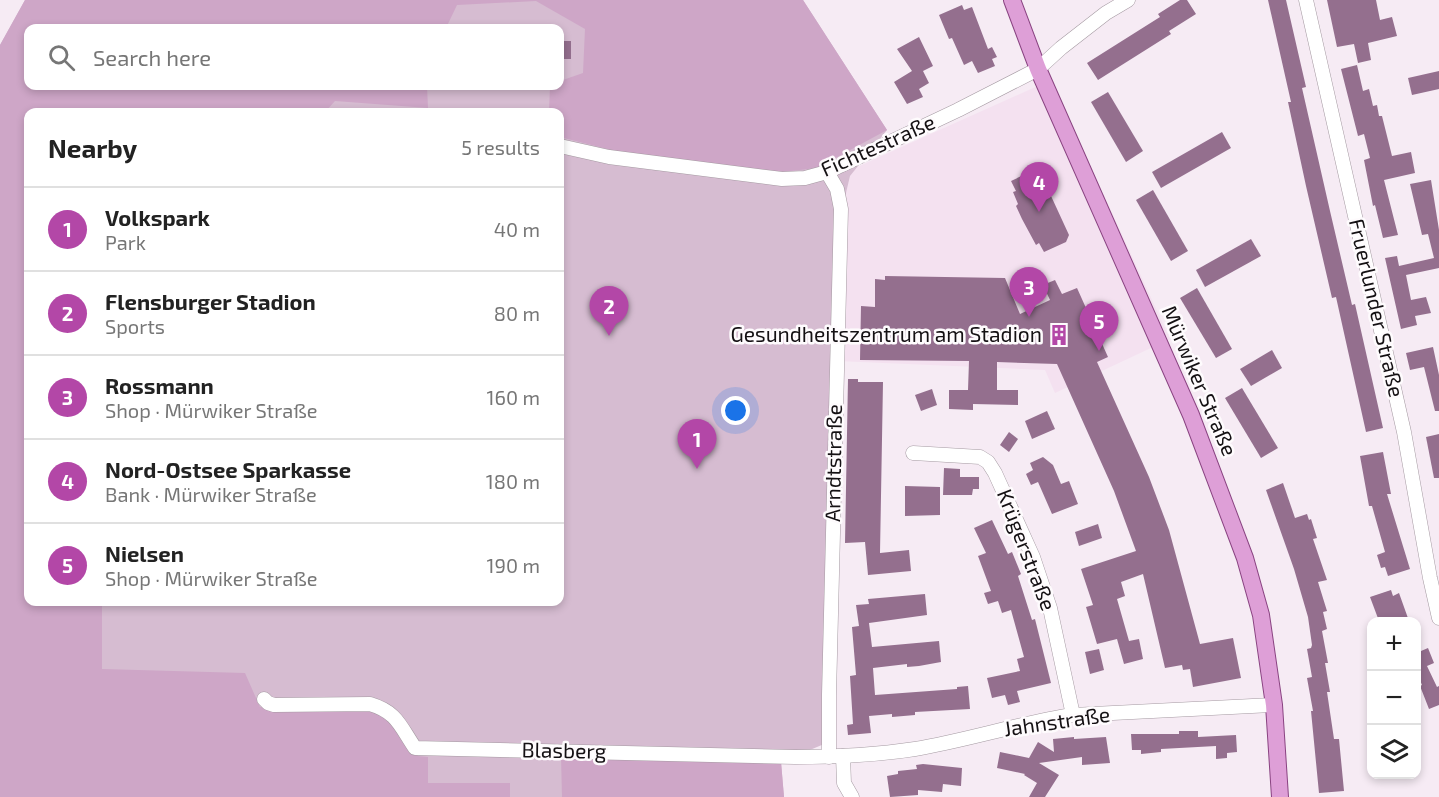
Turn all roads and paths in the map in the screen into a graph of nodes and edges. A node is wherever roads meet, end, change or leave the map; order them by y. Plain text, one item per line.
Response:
1 (1012, 0) edge
2 (1128, 0) edge
3 (1306, 0) edge
4 (1038, 69) junction
5 (564, 147) edge
6 (827, 172) junction
7 (914, 453) dead end
8 (1439, 618) edge
9 (264, 699) dead end
10 (1274, 705) junction
11 (1073, 715) junction
12 (836, 756) junction
13 (852, 797) edge
14 (1280, 797) edge

1 - 4 main road, Mürwiker Straße
2 - 4 street, Fichtestraße
3 - 8 street, Fruerlunder Straße
4 - 6 street, Fichtestraße
4 - 10 main road, Mürwiker Straße
5 - 6 street, Fichtestraße
6 - 12 street, Arndtstraße
7 - 11 street, Krügerstraße
9 - 12 street, Blasberg
10 - 11 street, Jahnstraße
10 - 14 main road, Mürwiker Straße
11 - 12 street, Jahnstraße
12 - 13 street

